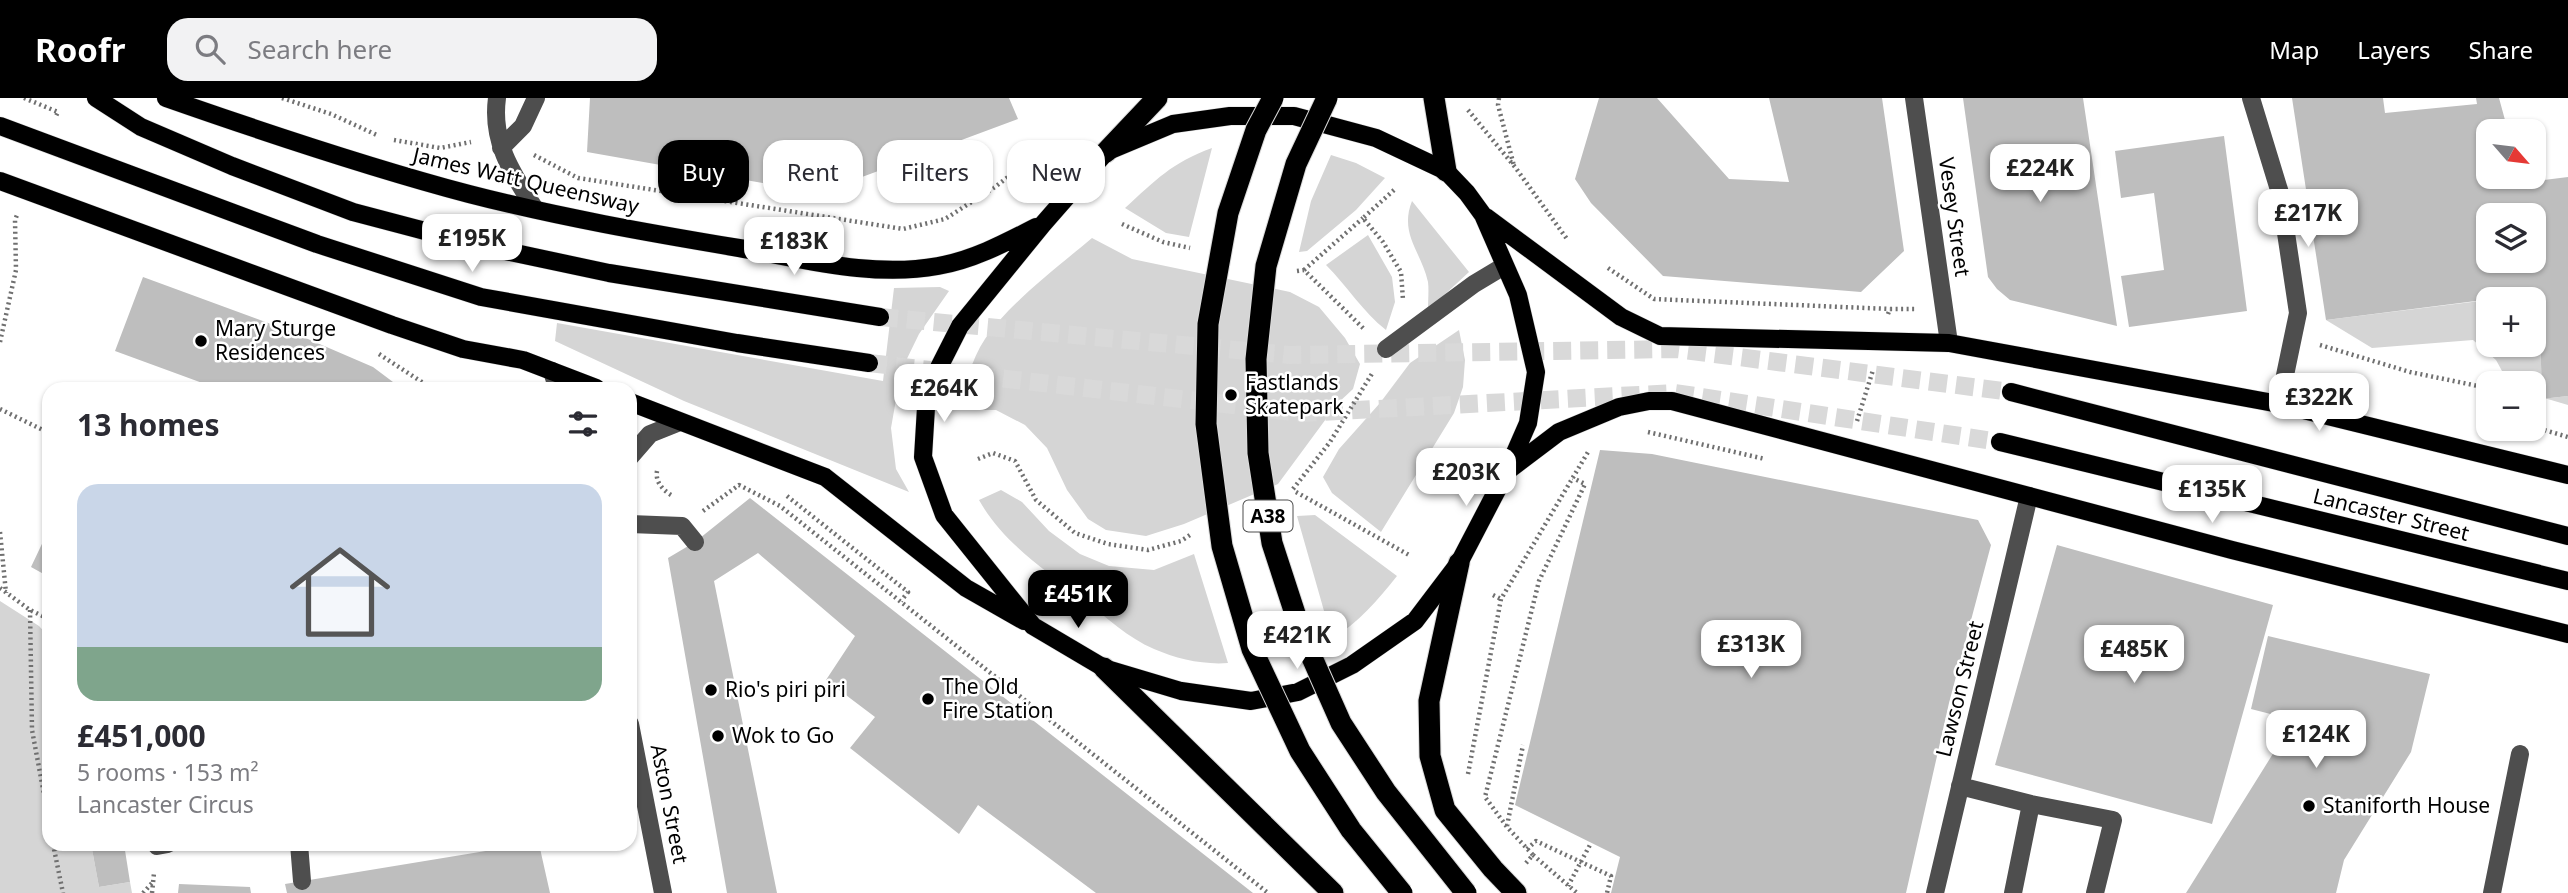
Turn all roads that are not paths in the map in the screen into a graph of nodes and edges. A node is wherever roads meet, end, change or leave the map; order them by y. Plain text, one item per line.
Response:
1 (96, 98) edge
2 (166, 98) edge
3 (497, 98) edge
4 (1157, 98) edge
5 (1273, 98) edge
6 (1327, 98) edge
7 (1434, 98) edge
8 (1914, 98) edge
9 (2251, 98) edge
10 (534, 103) edge
11 (0, 126) edge
12 (501, 148) junction
13 (1106, 152) junction
14 (1446, 171) junction
15 (0, 181) edge
16 (535, 209) junction
17 (1483, 215) junction
18 (1043, 224) junction
19 (1504, 266) junction
20 (880, 317) tunnel mouth
21 (1949, 343) junction
22 (1386, 349) road end
23 (870, 363) tunnel mouth
24 (555, 380) edge
25 (2011, 392) tunnel mouth
26 (2279, 404) junction
27 (637, 405) edge
28 (680, 422) junction
29 (2000, 442) tunnel mouth
30 (637, 449) edge
31 (1507, 471) junction
32 (2568, 475) edge
33 (2029, 496) junction
34 (637, 524) edge
35 (2568, 536) edge
36 (695, 542) dead end
37 (1459, 563) junction
38 (2568, 581) edge
39 (1033, 626) junction
40 (2568, 634) edge
41 (1104, 668) junction
42 (2520, 754) dead end
43 (637, 772) edge
44 (1960, 786) junction
45 (2031, 804) junction
46 (300, 851) edge
47 (302, 881) dead end
48 (663, 893) edge
49 (1333, 893) edge
50 (1402, 893) edge
51 (1466, 893) edge
52 (1516, 893) edge
53 (1935, 893) edge
54 (2013, 893) edge
55 (2095, 893) edge
56 (2492, 893) edge

1 - 20 main road
2 - 16 main road, James Watt Queensway
3 - 12 street
4 - 13 highway
5 - 50 highway, A38, bridge
6 - 51 highway, A38, bridge
7 - 14 highway
8 - 21 street, Vesey Street
9 - 26 street
10 - 12 street
11 - 23 main road
12 - 16 street
13 - 14 main road
13 - 18 main road
14 - 17 main road
15 - 24 main road
16 - 18 main road, James Watt Queensway
17 - 19 main road
17 - 21 main road
18 - 39 main road
19 - 22 street
19 - 31 main road
21 - 26 main road
25 - 35 main road, Lancaster Street
26 - 32 main road
27 - 28 main road
28 - 30 street
28 - 39 main road
29 - 38 main road, Lancaster Street
31 - 33 main road
31 - 37 main road
33 - 40 main road
33 - 44 street, Lawson Street
34 - 36 street
37 - 41 main road
37 - 52 highway
39 - 41 main road
41 - 49 highway
42 - 56 street
43 - 48 street, Aston Street
44 - 45 street
44 - 53 street, Lawson Street
45 - 54 street
45 - 55 street
46 - 47 street

